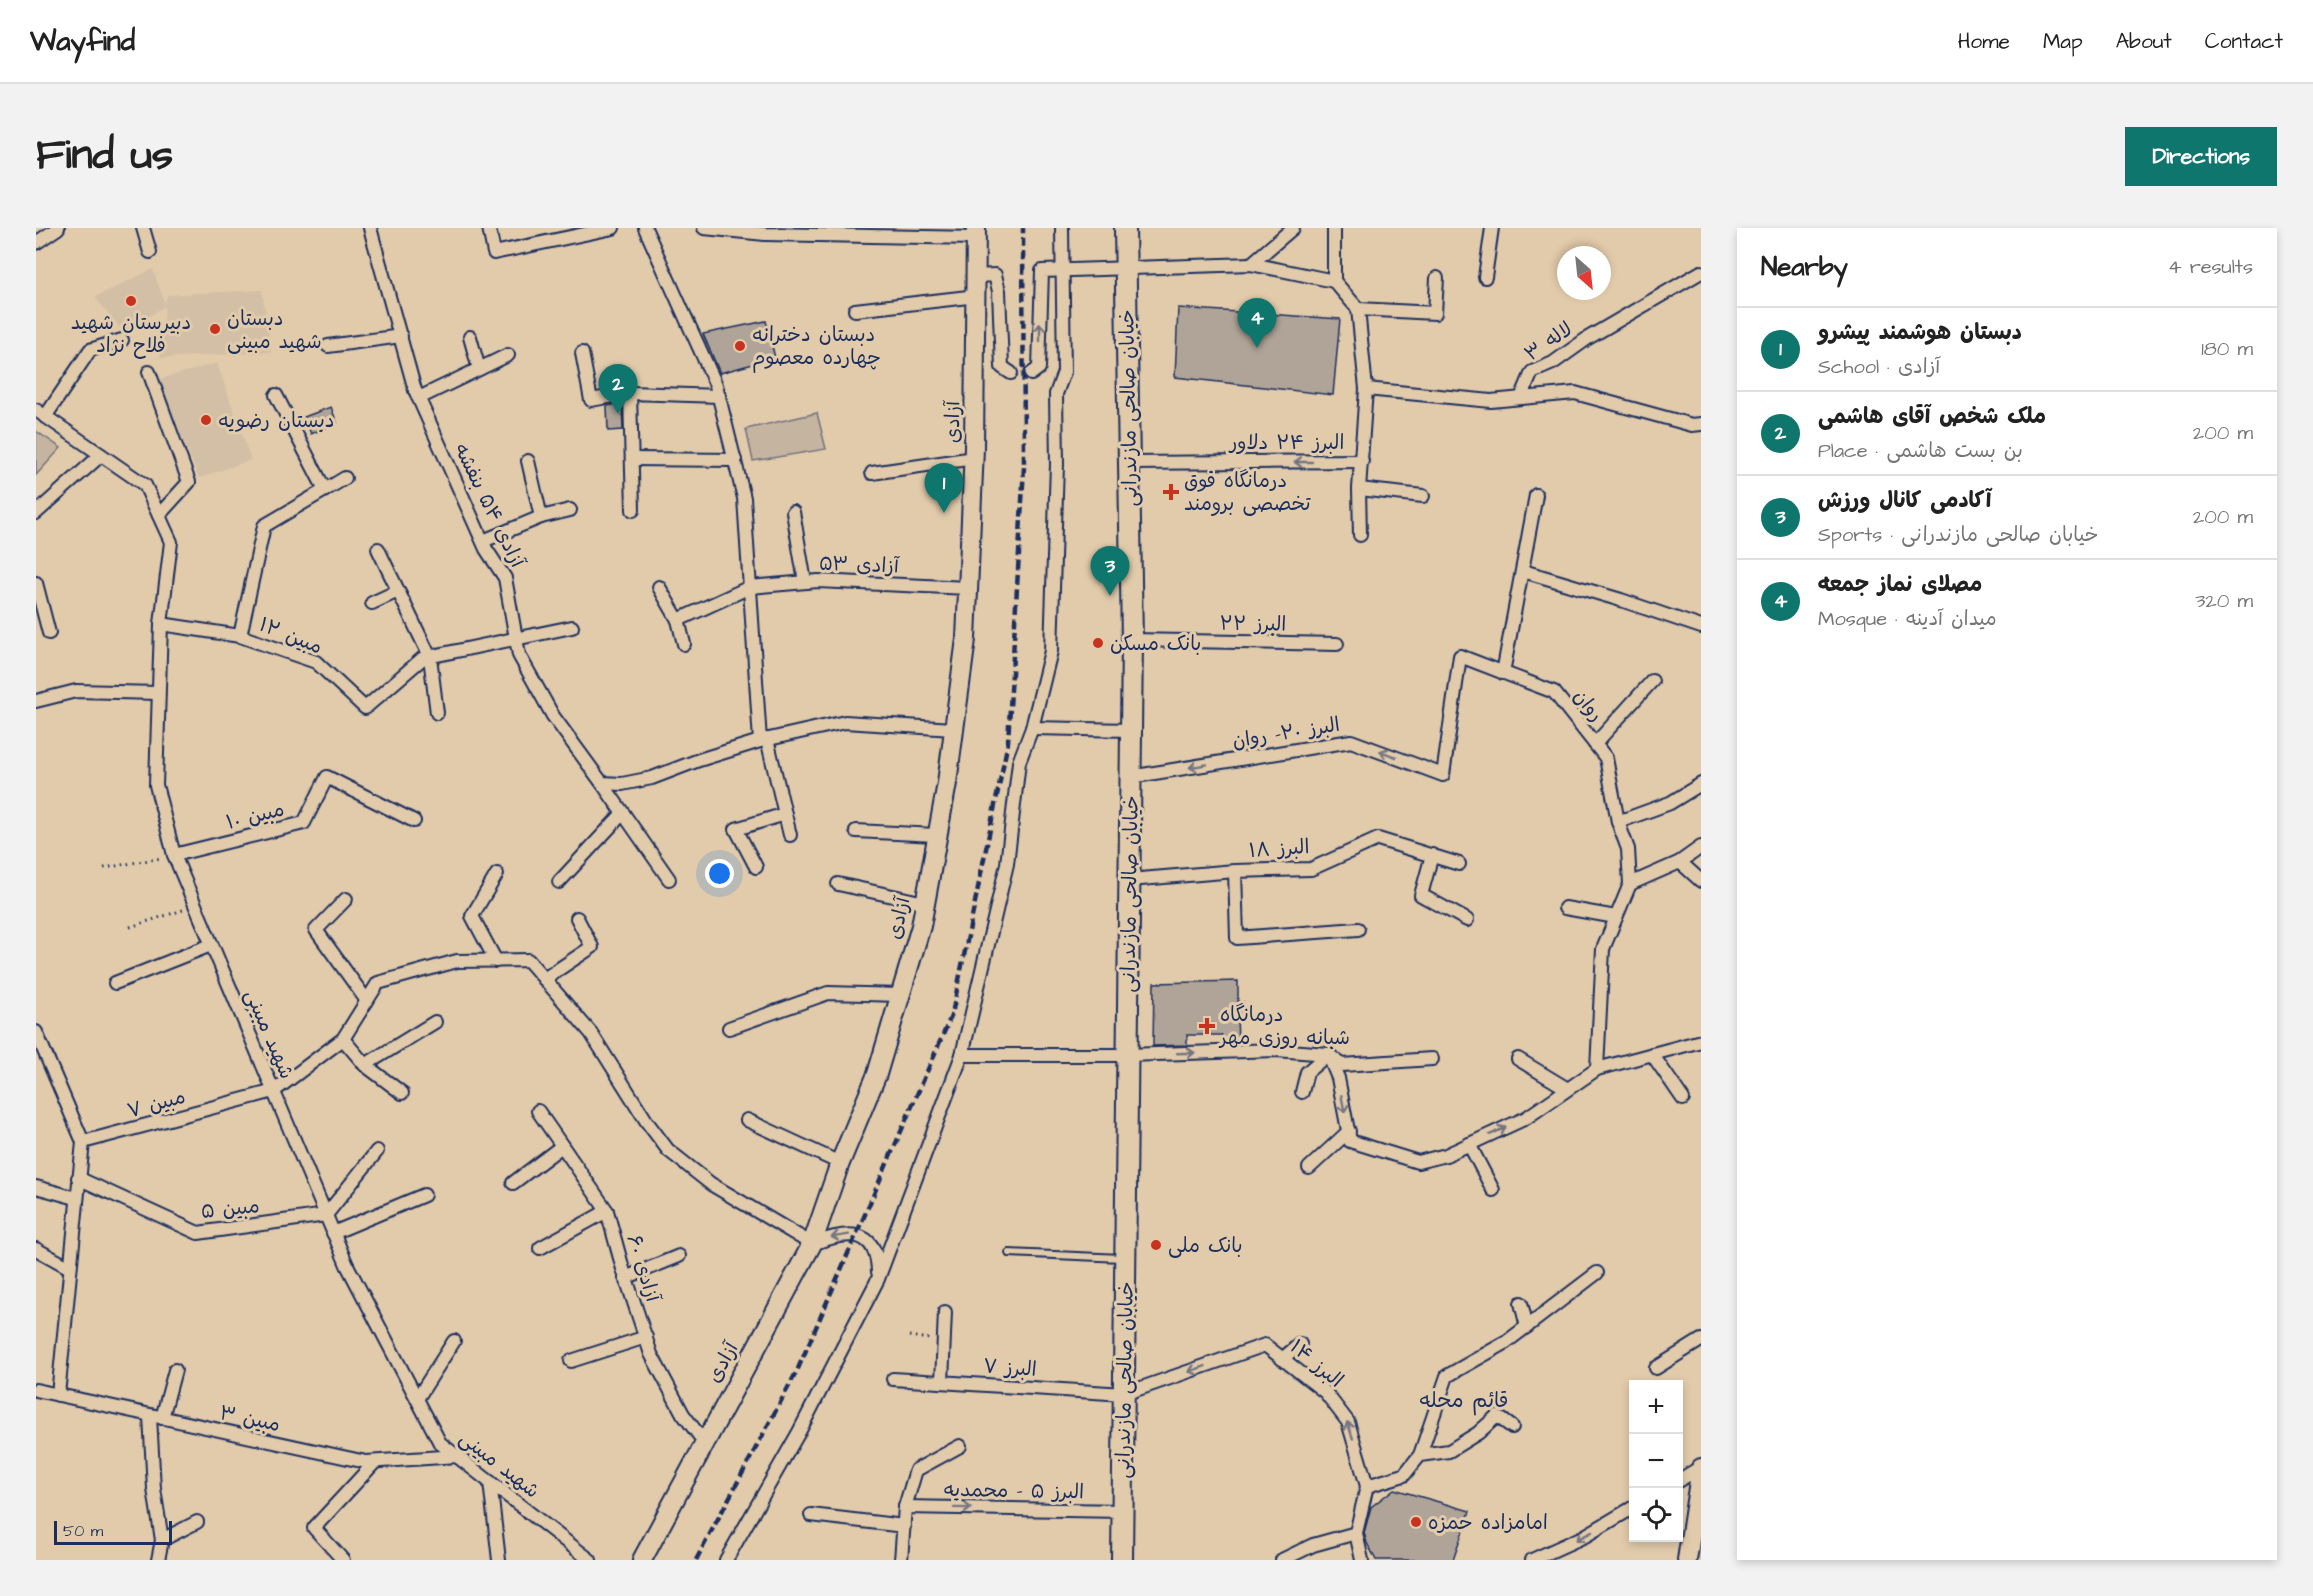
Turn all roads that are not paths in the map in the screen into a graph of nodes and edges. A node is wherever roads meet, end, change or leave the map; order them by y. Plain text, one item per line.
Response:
1 (57, 228) edge
2 (143, 228) edge
3 (370, 228) edge
4 (489, 228) edge
5 (613, 228) edge
6 (645, 228) edge
7 (704, 228) edge
8 (1062, 228) edge
9 (1125, 228) edge
10 (1293, 228) edge
11 (1334, 228) edge
12 (1492, 228) edge
13 (728, 229) edge
14 (976, 233) edge
15 (36, 243) edge
16 (150, 252) dead end
17 (1251, 264) junction
18 (1126, 269) junction
19 (1064, 270) junction
20 (1701, 272) edge
21 (977, 276) junction
22 (1485, 277) dead end
23 (1437, 278) dead end
24 (1334, 281) junction
25 (976, 296) junction
26 (1358, 309) junction
27 (855, 310) dead end
28 (401, 336) junction
29 (470, 337) dead end
30 (122, 340) dead end
31 (328, 345) dead end
32 (582, 353) dead end
33 (508, 355) dead end
34 (479, 369) junction
35 (148, 372) dead end
36 (1011, 373) dead end
37 (1031, 374) dead end
38 (1366, 389) junction
39 (630, 393) junction
40 (276, 395) dead end
41 (719, 396) junction
42 (419, 398) junction
43 (1521, 398) junction
44 (41, 413) edge
45 (1701, 424) edge
46 (101, 455) junction
47 (974, 458) junction
48 (632, 459) junction
49 (735, 460) junction
50 (528, 461) dead end
51 (1362, 461) junction
52 (1129, 463) junction
53 (872, 473) dead end
54 (345, 478) dead end
55 (1359, 489) junction
56 (325, 490) junction
57 (1536, 495) dead end
58 (1423, 496) dead end
59 (570, 510) dead end
60 (633, 510) dead end
61 (793, 512) dead end
62 (36, 513) edge
63 (159, 515) junction
64 (541, 517) junction
65 (1360, 535) dead end
66 (483, 541) junction
67 (378, 549) dead end
68 (1523, 571) junction
69 (805, 582) junction
70 (36, 583) edge
71 (750, 586) junction
72 (659, 587) dead end
73 (968, 588) junction
74 (398, 591) junction
75 (372, 603) dead end
76 (678, 620) junction
77 (161, 624) junction
78 (572, 627) dead end
79 (1701, 627) edge
80 (49, 633) dead end
81 (240, 636) junction
82 (516, 640) junction
83 (1132, 640) junction
84 (684, 644) dead end
85 (1337, 644) dead end
86 (430, 657) junction
87 (1503, 673) junction
88 (1652, 681) dead end
89 (158, 693) junction
90 (36, 701) edge
91 (437, 713) dead end
92 (1032, 728) junction
93 (953, 729) junction
94 (1131, 730) junction
95 (764, 740) junction
96 (1595, 744) junction
97 (1443, 775) joint
98 (1130, 777) junction
99 (602, 783) junction
100 (1701, 784) edge
101 (623, 813) junction
102 (785, 814) junction
103 (414, 821) dead end
104 (1618, 822) junction
105 (856, 831) dead end
106 (790, 835) dead end
107 (936, 835) junction
108 (1701, 847) edge
109 (174, 855) junction
110 (1432, 855) junction
111 (1680, 862) junction
112 (1459, 864) dead end
113 (756, 867) dead end
114 (1235, 871) junction
115 (497, 874) dead end
116 (669, 879) dead end
117 (1129, 880) junction
118 (1701, 881) edge
119 (559, 882) dead end
120 (838, 884) dead end
121 (1630, 884) junction
122 (346, 899) dead end
123 (925, 903) junction
124 (1565, 908) dead end
125 (1616, 917) junction
126 (577, 918) dead end
127 (1467, 920) dead end
128 (1358, 929) dead end
129 (211, 945) junction
130 (496, 961) junction
131 (544, 979) junction
132 (115, 983) dead end
133 (901, 995) junction
134 (367, 1001) junction
135 (435, 1022) dead end
136 (729, 1028) dead end
137 (36, 1032) edge
138 (343, 1039) junction
139 (1701, 1041) edge
140 (1328, 1054) junction
141 (1652, 1054) junction
142 (962, 1055) junction
143 (1128, 1055) junction
144 (1432, 1059) dead end
145 (1518, 1059) dead end
146 (365, 1065) junction
147 (1597, 1069) junction
148 (1566, 1088) junction
149 (274, 1091) junction
150 (1302, 1092) dead end
151 (402, 1093) dead end
152 (1683, 1100) dead end
153 (538, 1111) dead end
154 (747, 1120) dead end
155 (1348, 1131) junction
156 (83, 1142) junction
157 (1469, 1144) junction
158 (562, 1146) junction
159 (377, 1151) dead end
160 (840, 1163) junction
161 (1309, 1168) dead end
162 (78, 1178) junction
163 (513, 1183) dead end
164 (36, 1187) edge
165 (1492, 1190) dead end
166 (424, 1195) dead end
167 (76, 1198) junction
168 (607, 1211) junction
169 (326, 1215) junction
170 (333, 1233) junction
171 (812, 1244) junction
172 (540, 1248) dead end
173 (36, 1249) edge
174 (1009, 1253) dead end
175 (679, 1256) dead end
176 (1125, 1258) junction
177 (70, 1268) junction
178 (1597, 1274) dead end
179 (626, 1278) junction
180 (878, 1278) junction
181 (1521, 1303) dead end
182 (945, 1312) dead end
183 (1527, 1327) junction
184 (646, 1337) junction
185 (1701, 1340) edge
186 (454, 1341) dead end
187 (1300, 1344) dead end
188 (1282, 1359) junction
189 (571, 1361) dead end
190 (1656, 1368) dead end
191 (175, 1370) dead end
192 (893, 1379) dead end
193 (942, 1382) junction
194 (36, 1390) edge
195 (1124, 1394) junction
196 (58, 1395) junction
197 (417, 1399) junction
198 (156, 1417) junction
199 (1512, 1427) dead end
200 (704, 1442) junction
201 (960, 1446) dead end
202 (1420, 1455) junction
203 (458, 1456) junction
204 (375, 1462) junction
205 (1701, 1468) edge
206 (1683, 1477) edge
207 (490, 1482) junction
208 (1367, 1486) junction
209 (905, 1507) junction
210 (1629, 1510) edge
211 (1123, 1511) junction
212 (811, 1515) dead end
213 (197, 1522) dead end
214 (904, 1526) junction
215 (1356, 1533) junction
216 (162, 1540) junction
217 (158, 1560) edge
218 (342, 1560) edge
219 (499, 1560) edge
220 (590, 1560) edge
221 (642, 1560) edge
222 (726, 1560) edge
223 (901, 1560) edge
224 (1122, 1560) edge
225 (1282, 1560) edge
226 (1362, 1560) edge
227 (1532, 1560) edge
228 (1687, 1560) edge

1 - 15 street
2 - 16 street
3 - 28 street, آزادی ۵۴ بنفشه
4 - 5 street
6 - 41 street
7 - 13 street
8 - 19 street
9 - 18 main road, خیابان صالحی مازندرانی
10 - 17 street
11 - 24 street
12 - 22 street
13 - 14 street
14 - 21 main road, آزادی
17 - 18 street
17 - 24 street
18 - 19 street
18 - 52 main road, خیابان صالحی مازندرانی
37 -> 19 street
19 - 92 street
20 - 43 street, لاله ۳
21 - 25 main road, آزادی
21 - 36 street
23 - 26 street
24 - 26 street
25 - 27 street
25 - 47 main road, آزادی
26 - 38 street, البرز ۲۴ دلاور
28 - 31 street
28 - 42 street, آزادی ۵۴ بنفشه
29 - 34 street
30 - 44 street
32 - 39 street
33 - 34 street
34 - 42 street
35 - 63 street
38 - 43 street
38 - 51 street, البرز ۲۴ دلاور
39 - 41 street
39 - 48 street
40 - 56 street
41 - 49 street
42 - 66 street, آزادی ۵۴ بنفشه
43 - 45 street
44 - 46 street, شهید مبینی
46 - 62 street
46 - 63 street, شهید مبینی
47 - 53 street
47 - 73 main road, آزادی
48 - 49 street
48 - 60 street
49 - 71 street
50 - 64 street
51 -> 52 street, البرز ۲۴ دلاور
51 - 55 street
52 - 83 main road, خیابان صالحی مازندرانی
54 - 56 street
55 - 58 street
55 - 65 street
56 - 81 street
57 - 68 street
59 - 64 street
61 - 69 street
63 - 77 street, شهید مبینی
64 - 66 street
66 - 82 street, آزادی ۵۴ بنفشه
67 - 74 street
68 - 79 street
68 - 87 street
69 - 71 street, آزادی ۵۳
69 - 73 street, آزادی ۵۳
70 - 80 street
71 - 76 street
71 - 95 street
72 - 76 street
73 - 93 main road, آزادی
74 - 75 street
74 - 86 street
76 - 84 street
77 - 81 street, مبین ۱۲
77 - 89 street, شهید مبینی
78 - 82 street, مبین ۱۲
81 - 86 street, مبین ۱۲
82 - 86 street, مبین ۱۲
82 - 99 street, آزادی ۵۴ بنفشه
83 - 85 street, البرز ۲۲
83 - 94 main road, خیابان صالحی مازندرانی
86 - 91 street
87 - 96 street, روان
87 - 97 street, روان
88 - 96 street
89 - 90 street
89 - 109 street, شهید مبینی
92 - 94 street
92 - 142 street
93 - 95 street
93 - 107 main road, آزادی
94 - 98 main road, خیابان صالحی مازندرانی
95 - 99 street
95 - 102 street
96 - 104 street, روان
97 -> 98 street, البرز ۲۰- روان
98 - 117 main road, خیابان صالحی مازندرانی
99 - 101 street, آزادی ۵۴ بنفشه
100 - 104 street
101 - 116 street, آزادی ۵۴ بنفشه
101 - 119 street
102 - 106 street
102 - 113 street
103 - 109 street, مبین ۱۰
104 - 121 street, روان
105 - 107 street
107 - 123 main road, آزادی
108 - 111 street
109 - 129 street, شهید مبینی
110 - 112 street, البرز ۱۸
110 - 114 street, البرز ۱۸
110 - 127 street
111 - 118 street
111 - 121 street
114 - 117 street, البرز ۱۸
114 - 128 street
115 - 130 street
117 - 143 main road, خیابان صالحی مازندرانی
120 - 123 street
121 - 125 street, روان
122 - 134 street
123 - 133 main road, آزادی
124 - 125 street
125 - 147 street, روان
126 - 131 street
129 - 132 street
129 - 149 street, شهید مبینی
130 - 131 street
130 - 134 street
131 - 171 street
133 - 136 street
133 - 160 main road, آزادی
134 - 138 street
135 - 146 street
137 - 156 street
138 - 146 street
138 - 149 street
139 - 141 street
143 -> 140 street
140 - 144 street
140 - 150 street
140 -> 155 street
141 - 147 street
141 - 152 street
142 - 143 street
142 - 180 street
143 - 176 main road, خیابان صالحی مازندرانی
145 - 148 street
146 - 151 street
147 - 148 street
157 -> 148 street
149 - 156 street, مبین ۷
149 - 169 street, شهید مبینی
153 - 158 street, آزادی ۶۰
154 - 160 street
155 - 157 street
155 - 161 street
156 - 162 street
157 - 165 street
158 - 163 street
158 - 168 street, آزادی ۶۰
159 - 169 street
160 - 171 main road, آزادی
162 - 167 street
162 - 169 street, مبین ۵
164 - 167 street
166 - 170 street
167 - 177 street
168 - 172 street
168 - 179 street, آزادی ۶۰
169 - 170 street, شهید مبینی
170 - 197 street, شهید مبینی
180 -> 171 street
171 - 200 main road, آزادی
173 - 177 street
174 - 176 lane
175 - 179 street
176 - 195 main road, خیابان صالحی مازندرانی
177 - 196 street
178 - 183 street
179 - 184 street, آزادی ۶۰
180 - 222 street
181 - 183 street
182 - 193 street
183 - 202 street
184 - 189 street
184 - 200 street, آزادی ۶۰
185 - 190 street
186 - 197 street
187 - 188 street
188 -> 195 street, البرز ۱۴
208 -> 188 street, البرز ۱۴
191 - 198 street
192 - 193 street, البرز ۷
193 - 195 street, البرز ۷
194 - 196 street, مبین ۳
195 - 211 main road, خیابان صالحی مازندرانی
196 - 198 street, مبین ۳
197 - 203 street, شهید مبینی
198 - 204 street, مبین ۳
198 - 216 street
199 - 202 street
200 - 221 main road, آزادی
201 - 209 street
202 - 208 street
203 - 204 street, مبین ۳
203 - 207 street, شهید مبینی
204 - 218 street
205 - 206 street
205 - 228 main road
207 - 219 street
207 - 220 street, شهید مبینی
208 - 215 street, البرز ۱۴
209 -> 211 street, البرز ۵ - محمدیه
209 - 214 street
210 -> 227 street
211 - 224 main road, خیابان صالحی مازندرانی
212 - 214 street
213 - 216 street
214 - 223 street
215 - 225 street
215 - 226 street
216 - 217 street

